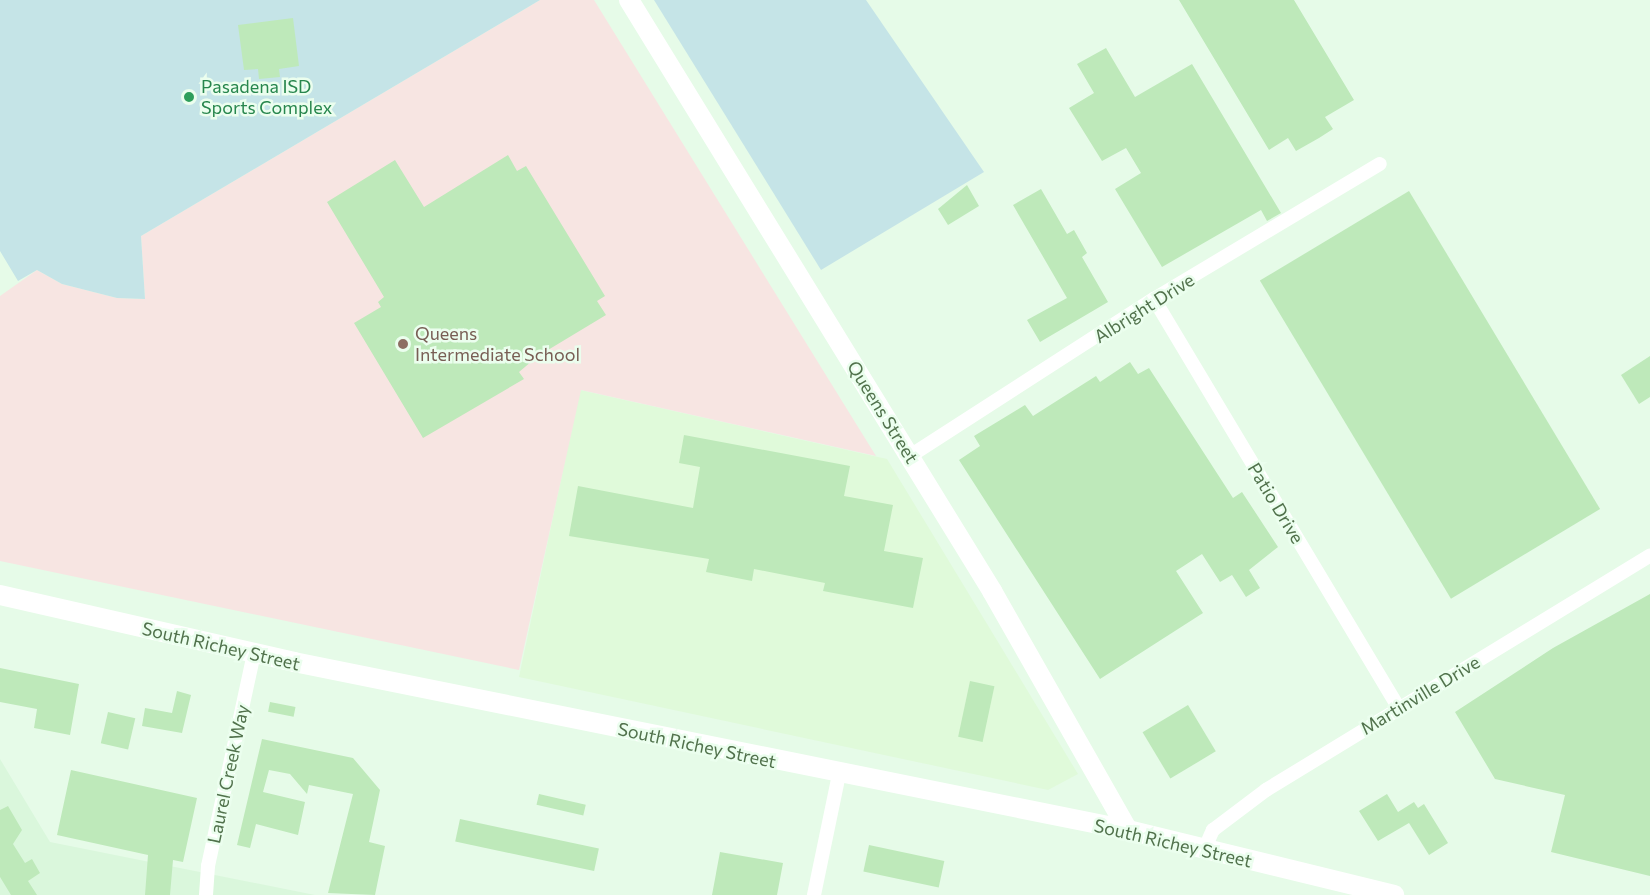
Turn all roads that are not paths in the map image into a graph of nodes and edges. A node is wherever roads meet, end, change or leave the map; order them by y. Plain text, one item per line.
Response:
1 (628, 0) edge
2 (1380, 164) dead end
3 (1154, 299) junction
4 (910, 456) junction
5 (1650, 556) edge
6 (0, 595) edge
7 (254, 654) junction
8 (1398, 707) junction
9 (839, 774) junction
10 (1128, 830) junction
11 (1204, 850) junction
12 (206, 895) edge
13 (814, 895) edge
14 (1394, 895) edge

1 - 4 main road, Queens Street
2 - 3 street, Albright Drive
3 - 4 street, Albright Drive
3 - 8 street, Patio Drive
4 - 10 main road, Queens Street
5 - 8 street, Martinville Drive
6 - 7 main road, South Richey Street
7 - 9 main road, South Richey Street
7 - 12 street, Laurel Creek Way
8 - 11 street, Martinville Drive
9 - 10 main road, South Richey Street
9 - 13 street
10 - 11 main road, South Richey Street
11 - 14 main road, South Richey Street

